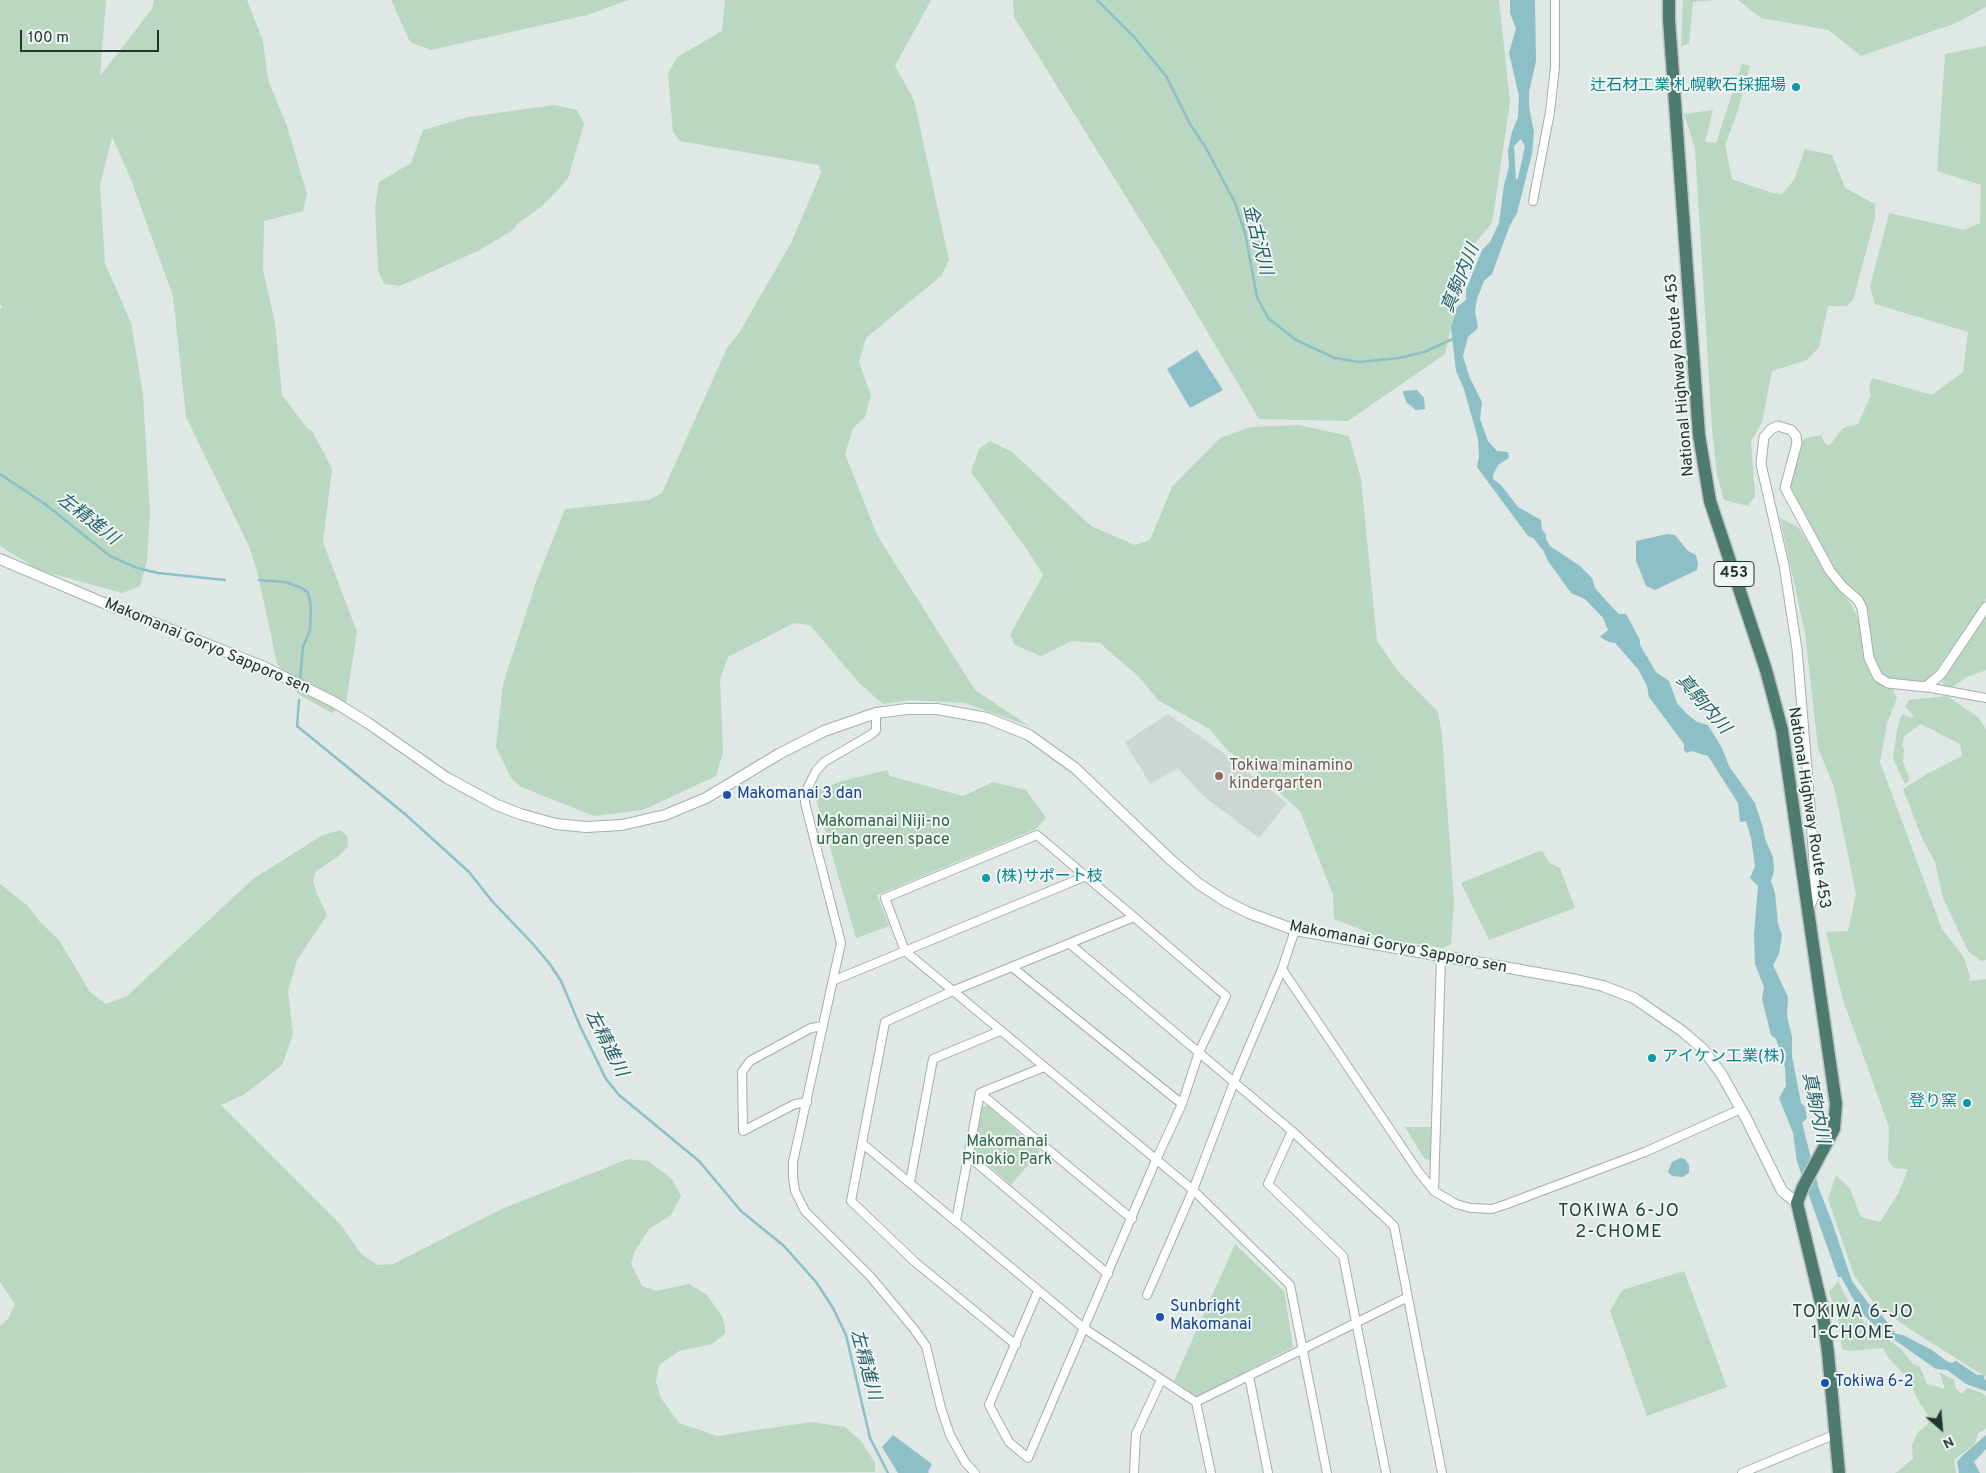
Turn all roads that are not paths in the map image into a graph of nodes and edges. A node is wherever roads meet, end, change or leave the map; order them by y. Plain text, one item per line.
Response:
1 (1555, 0) edge
2 (1669, 0) edge
3 (1533, 201) dead end
4 (0, 559) edge
5 (1986, 607) edge
6 (1926, 687) junction
7 (1986, 698) edge
8 (876, 713) junction
9 (1086, 876) junction
10 (1808, 911) junction
11 (1134, 917) junction
12 (1295, 930) junction
13 (1070, 944) junction
14 (906, 951) junction
15 (1441, 957) junction
16 (1012, 967) junction
17 (1282, 969) junction
18 (834, 980) junction
19 (955, 990) junction
20 (824, 1026) junction
21 (1000, 1030) junction
22 (1199, 1052) junction
23 (1044, 1067) junction
24 (1234, 1082) junction
25 (980, 1093) junction
26 (806, 1102) junction
27 (1182, 1104) junction
28 (1741, 1109) junction
29 (1292, 1131) junction
30 (863, 1144) junction
31 (967, 1155) junction
32 (1156, 1160) junction
33 (910, 1182) junction
34 (1193, 1190) junction
35 (1434, 1191) junction
36 (1797, 1203) junction
37 (1132, 1219) junction
38 (956, 1221) junction
39 (1108, 1274) junction
40 (1038, 1291) junction
41 (1147, 1295) dead end
42 (1408, 1297) junction
43 (1357, 1322) junction
44 (1085, 1329) junction
45 (1016, 1345) junction
46 (1303, 1349) junction
47 (1249, 1376) junction
48 (1161, 1380) junction
49 (1196, 1402) junction
50 (1836, 1434) junction
51 (975, 1473) edge
52 (1134, 1473) edge
53 (1211, 1473) edge
54 (1268, 1473) edge
55 (1327, 1473) edge
56 (1386, 1473) edge
57 (1442, 1473) edge
58 (1742, 1473) edge
59 (1840, 1473) edge

1 - 3 street
2 - 10 highway, National Highway Route 453 / 453
4 - 8 main road, Makomanai Goryo Sapporo sen
5 - 6 street
6 - 7 street
6 - 10 street
8 - 12 main road, Makomanai Goryo Sapporo sen
8 - 18 street
9 - 11 street
9 - 14 street
9 - 14 street
10 - 36 highway, National Highway Route 453 / 453
11 - 13 street
11 - 22 street
12 - 15 main road, Makomanai Goryo Sapporo sen
12 - 17 street
13 - 16 street
13 - 22 street
14 - 18 street
14 - 19 street
15 - 28 main road, Makomanai Goryo Sapporo sen
15 - 35 street
16 - 19 street
16 - 27 street
17 - 24 street
17 - 35 street
18 - 20 street
19 - 21 street
19 - 30 street
20 - 26 street
20 - 26 street
21 - 23 street
21 - 33 street
22 - 24 street
22 - 27 street
23 - 25 street
23 - 32 street
24 - 29 street
24 - 34 street
25 - 31 street
25 - 37 street
26 - 51 street
27 - 32 street
28 - 35 street
28 - 36 main road, Makomanai Goryo Sapporo sen
29 - 42 street
29 - 43 street
30 - 33 street
30 - 45 street
31 - 38 street
31 - 39 street
32 - 34 street
32 - 37 street
33 - 38 street
34 - 41 street
34 - 46 street
36 - 50 highway
37 - 39 street
38 - 40 street
39 - 44 street
40 - 44 street
40 - 45 street
42 - 43 street
42 - 57 street
43 - 46 street
43 - 56 street
44 - 45 street
44 - 48 street
46 - 47 street
46 - 55 street
47 - 49 street
47 - 54 street
48 - 49 street
48 - 52 street
49 - 53 street
50 - 58 street
50 - 59 highway

